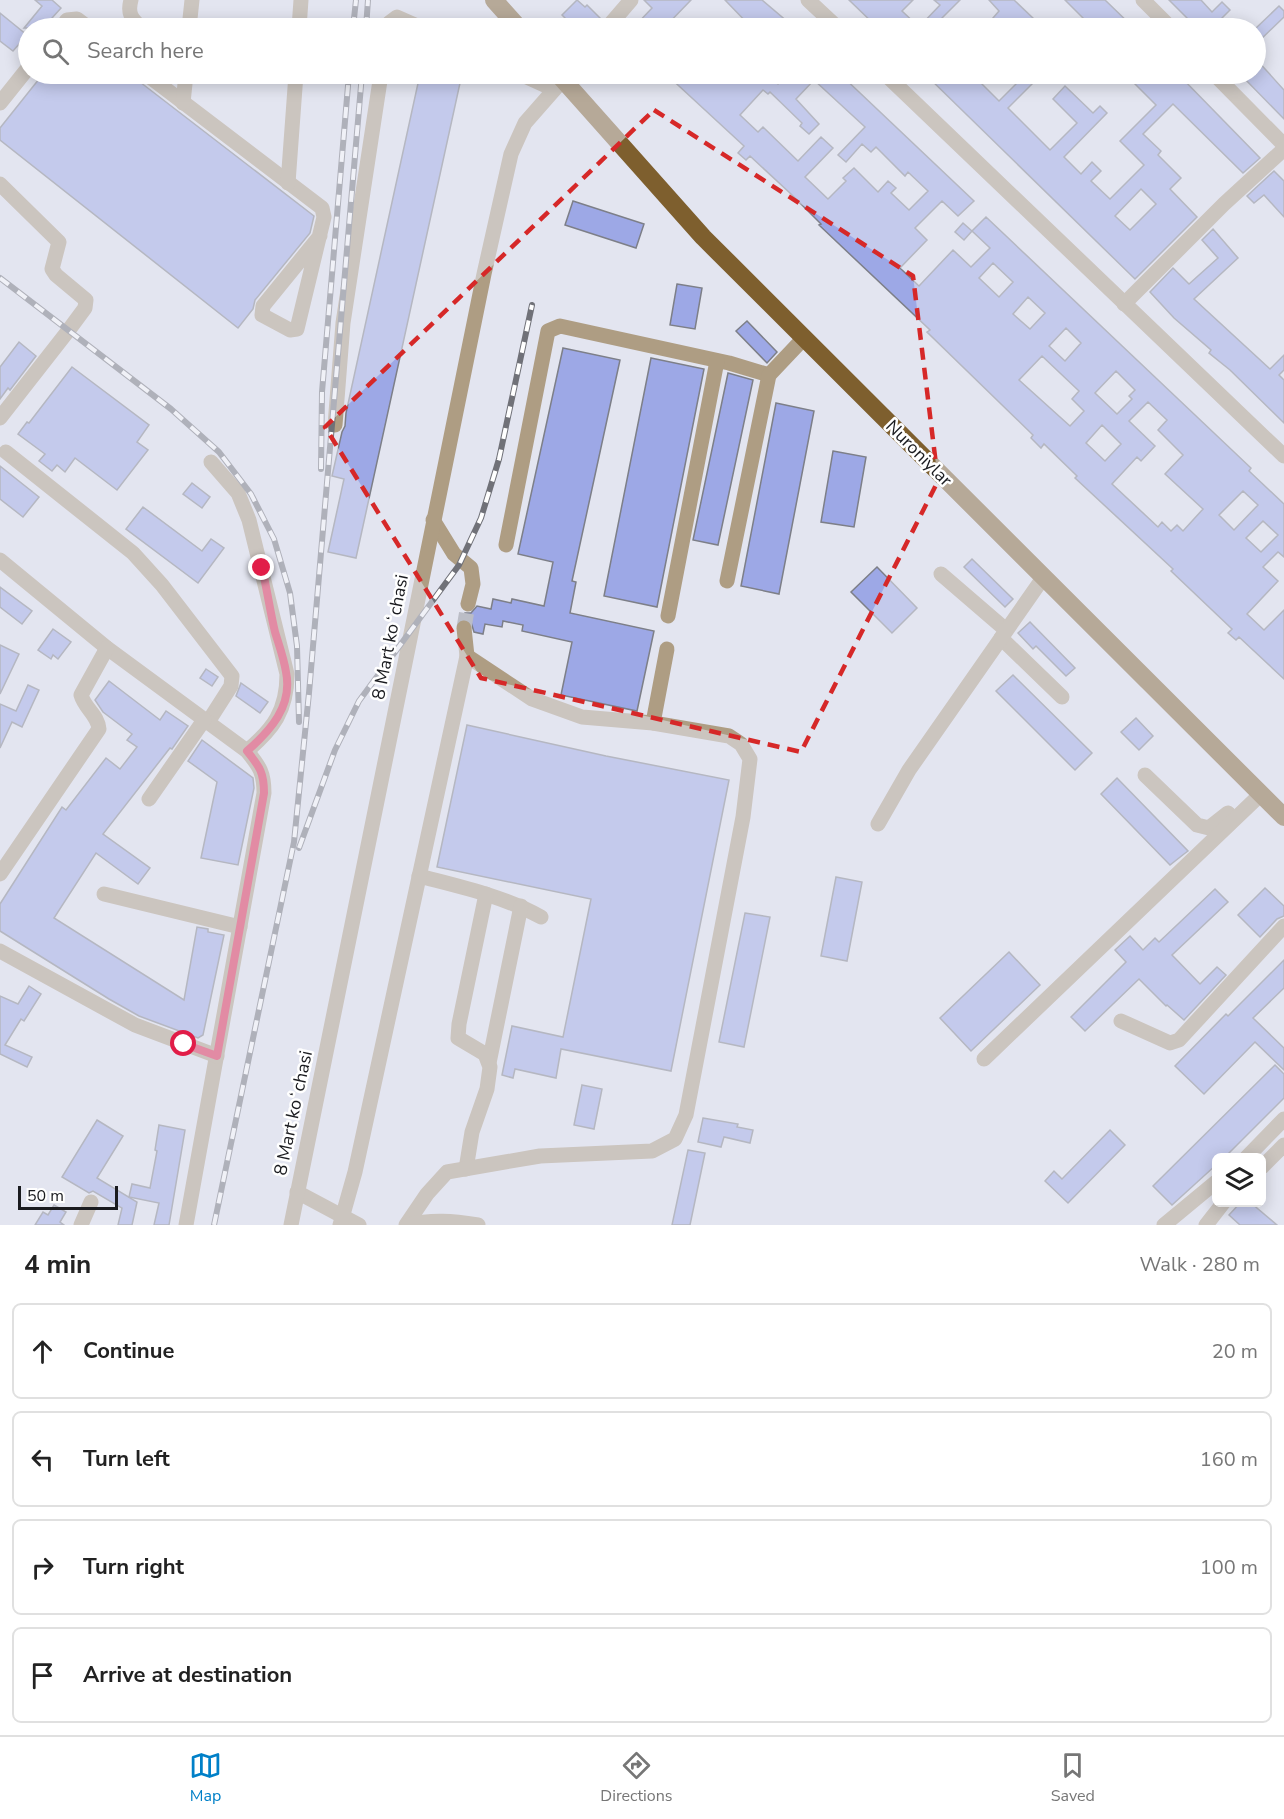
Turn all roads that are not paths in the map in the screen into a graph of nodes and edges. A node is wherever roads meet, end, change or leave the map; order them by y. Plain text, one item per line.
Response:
1 (131, 0) edge
2 (192, 0) edge
3 (301, 0) edge
4 (494, 0) edge
5 (631, 0) edge
6 (808, 0) edge
7 (1143, 0) edge
8 (131, 18) edge
9 (190, 18) edge
10 (300, 18) edge
11 (510, 18) edge
12 (616, 18) edge
13 (827, 18) edge
14 (1161, 18) edge
15 (18, 81) edge
16 (159, 84) edge
17 (185, 84) edge
18 (295, 84) edge
19 (379, 84) edge
20 (556, 84) edge
21 (565, 84) edge
22 (895, 84) edge
23 (1224, 84) edge
24 (183, 103) junction
25 (0, 104) edge
26 (1284, 147) edge
27 (288, 183) junction
28 (0, 184) edge
29 (320, 236) junction
30 (1124, 304) junction
31 (804, 338) junction
32 (717, 361) junction
33 (769, 375) junction
34 (0, 418) edge
35 (335, 424) dead end
36 (6, 452) dead end
37 (1284, 456) edge
38 (211, 462) dead end
39 (433, 520) junction
40 (506, 545) dead end
41 (0, 560) edge
42 (941, 574) dead end
43 (1043, 578) junction
44 (727, 581) dead end
45 (468, 604) tunnel mouth
46 (668, 616) dead end
47 (464, 628) tunnel mouth
48 (1004, 634) junction
49 (107, 648) junction
50 (667, 649) dead end
51 (467, 656) junction
52 (1062, 697) dead end
53 (206, 721) junction
54 (653, 723) junction
55 (247, 751) junction
56 (1145, 775) dead end
57 (1256, 791) junction
58 (149, 799) dead end
59 (1284, 817) edge
60 (878, 824) dead end
61 (0, 874) edge
62 (419, 876) junction
63 (104, 894) dead end
64 (486, 894) junction
65 (521, 906) junction
66 (541, 918) dead end
67 (1284, 926) edge
68 (240, 927) junction
69 (0, 951) edge
70 (1121, 1021) dead end
71 (217, 1056) junction
72 (984, 1059) dead end
73 (489, 1063) junction
74 (1284, 1119) edge
75 (1284, 1145) edge
76 (1251, 1153) edge
77 (1266, 1163) edge
78 (466, 1169) junction
79 (1212, 1185) edge
80 (297, 1192) junction
81 (91, 1202) dead end
82 (1221, 1207) edge
83 (341, 1220) edge
84 (81, 1225) edge
85 (186, 1225) edge
86 (291, 1225) edge
87 (359, 1225) edge
88 (407, 1225) edge
89 (478, 1225) edge
90 (1164, 1225) edge
91 (1206, 1225) edge

1 - 8 street
2 - 9 street
3 - 10 street
4 - 11 main road
5 - 12 street
6 - 13 street
7 - 14 street
15 - 25 street
16 - 24 street
17 - 24 street
18 - 27 street
19 - 35 street
20 - 39 street, 8 Mart koʻchasi
21 - 31 main road, Nuroniylar
22 - 30 street
23 - 26 street
24 - 27 street
26 - 30 street
27 - 29 street
28 - 34 street
29 - 29 street
30 - 37 street
31 - 33 street
31 - 43 main road, Nuroniylar
32 - 33 street
32 - 40 street
32 - 46 street
33 - 44 street
36 - 53 street
38 - 55 street
39 - 45 street
39 - 80 street, 8 Mart koʻchasi
41 - 49 street
42 - 48 street
43 - 48 street
43 - 57 main road, Nuroniylar
47 - 51 street
48 - 52 street
48 - 60 street
49 - 53 street
49 - 61 street
50 - 54 street
51 - 54 street
51 - 62 street
53 - 55 street
53 - 58 street
54 - 78 street
55 - 68 street
56 - 57 street
57 - 59 main road, Nuroniylar
57 - 72 street
62 - 64 street
62 - 83 street
63 - 68 street
64 - 65 street
64 - 73 street
65 - 66 street
65 - 73 street
67 - 70 street
68 - 71 street
69 - 71 street
71 - 85 street
73 - 78 street
74 - 76 street
75 - 77 street
78 - 88 street
79 - 90 street
80 - 83 street
80 - 86 street, 8 Mart koʻchasi
81 - 84 street
82 - 91 street
83 - 87 street
88 - 89 street

